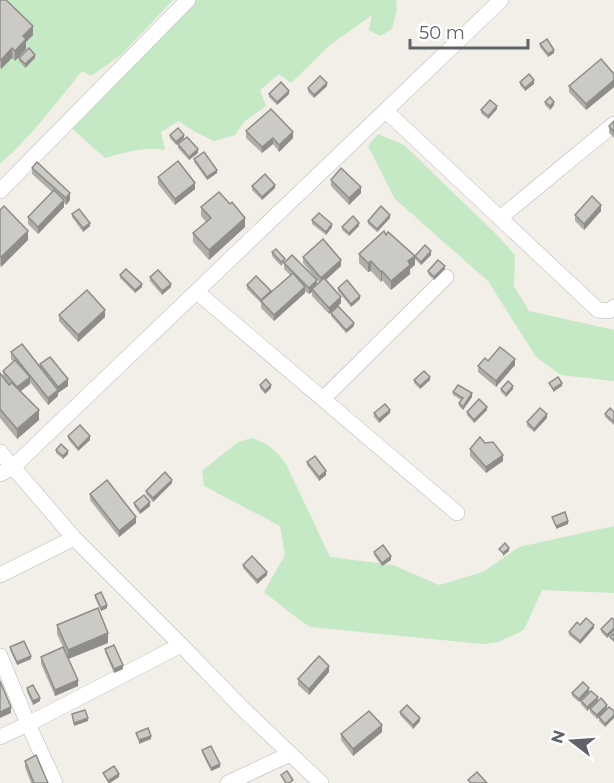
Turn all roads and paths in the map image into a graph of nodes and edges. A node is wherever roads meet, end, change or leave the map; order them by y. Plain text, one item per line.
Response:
1 (188, 0) edge
2 (501, 0) edge
3 (386, 111) junction
4 (614, 124) edge
5 (0, 191) edge
6 (500, 218) junction
7 (446, 277) dead end
8 (197, 292) junction
9 (614, 307) edge
10 (323, 399) junction
11 (0, 453) edge
12 (6, 471) edge
13 (457, 513) dead end
14 (74, 538) junction
15 (0, 575) edge
16 (182, 645) junction
17 (0, 656) edge
18 (28, 724) junction
19 (0, 737) edge
20 (290, 754) junction
21 (55, 783) edge
22 (228, 783) edge
23 (321, 783) edge

1 - 5 street
2 - 3 street
3 - 6 street
3 - 8 street
4 - 6 street
6 - 9 street
7 - 10 street
8 - 10 street
8 - 12 street
10 - 13 street
11 - 12 street
12 - 14 street
14 - 15 street
14 - 16 street
16 - 18 street
16 - 20 street
17 - 18 street
18 - 19 street
18 - 21 street
20 - 22 street
20 - 23 street

